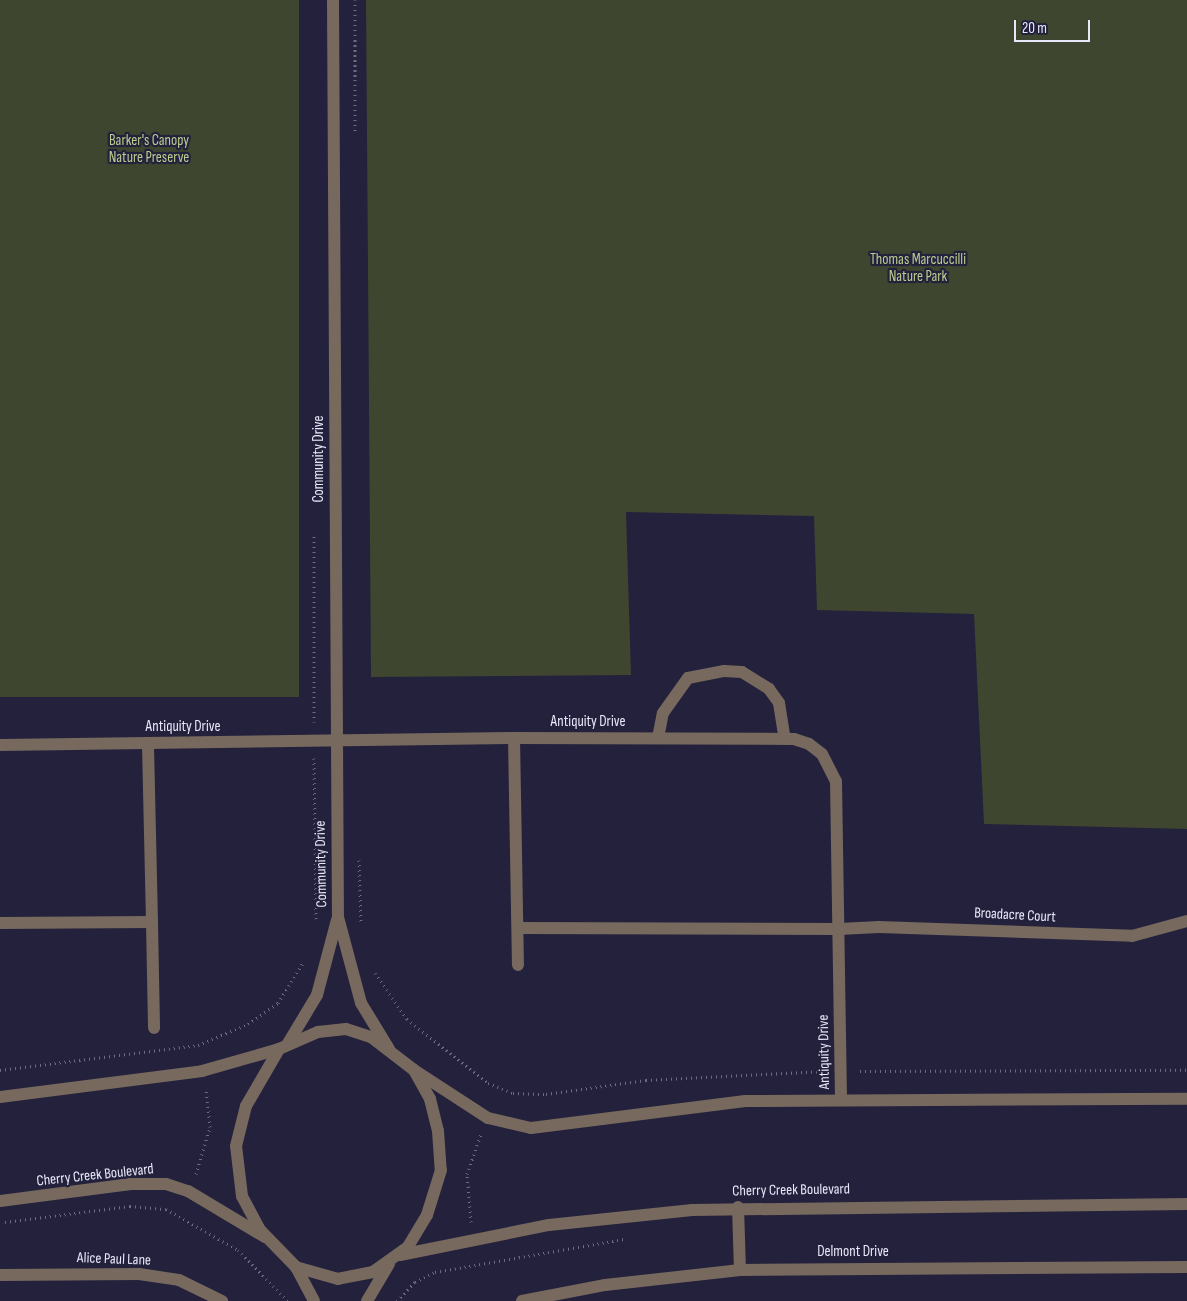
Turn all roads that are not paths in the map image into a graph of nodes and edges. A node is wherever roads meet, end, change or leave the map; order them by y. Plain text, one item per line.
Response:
1 (333, 0) edge
2 (514, 738) junction
3 (658, 738) junction
4 (784, 739) junction
5 (336, 742) junction
6 (148, 744) junction
7 (0, 745) edge
8 (338, 917) junction
9 (1187, 920) edge
10 (152, 922) junction
11 (0, 924) edge
12 (518, 928) junction
13 (839, 929) junction
14 (518, 965) dead end
15 (154, 1028) dead end
16 (283, 1047) junction
17 (389, 1049) junction
18 (414, 1070) junction
19 (0, 1097) edge
20 (1187, 1099) edge
21 (841, 1100) junction
22 (0, 1202) edge
23 (1187, 1204) edge
24 (738, 1207) junction
25 (270, 1239) junction
26 (400, 1255) junction
27 (389, 1264) junction
28 (1187, 1267) edge
29 (296, 1268) junction
30 (740, 1270) junction
31 (0, 1275) edge
32 (222, 1301) edge
33 (314, 1301) edge
34 (367, 1301) edge
35 (522, 1301) edge

1 - 5 street, Community Drive
2 - 3 street, Antiquity Drive
2 - 5 street, Antiquity Drive
2 - 12 street
3 - 4 street, Antiquity Drive
3 - 4 street
4 - 13 street, Antiquity Drive
5 - 6 street, Antiquity Drive
5 - 8 street, Community Drive
6 - 7 street, Antiquity Drive
6 - 10 street
8 - 16 street, Community Drive
8 - 17 street, Community Drive
9 - 13 street, Broadacre Court
10 - 11 street
10 - 15 street
12 - 13 street, Broadacre Court
12 - 14 street
13 - 21 street, Antiquity Drive
16 - 17 street, Community Drive
16 - 19 street
16 - 25 street, Community Drive
17 - 18 street, Community Drive
18 - 21 street
18 - 26 street, Community Drive
20 - 21 street
22 - 25 street, Cherry Creek Boulevard
23 - 24 street, Cherry Creek Boulevard
24 - 26 street, Cherry Creek Boulevard
24 - 30 street
25 - 29 street, Community Drive
26 - 27 street, Community Drive
27 - 29 street, Community Drive
27 - 34 street, Community Drive
28 - 30 street, Delmont Drive
29 - 33 street, Community Drive
30 - 35 street, Delmont Drive
31 - 32 street, Alice Paul Lane

